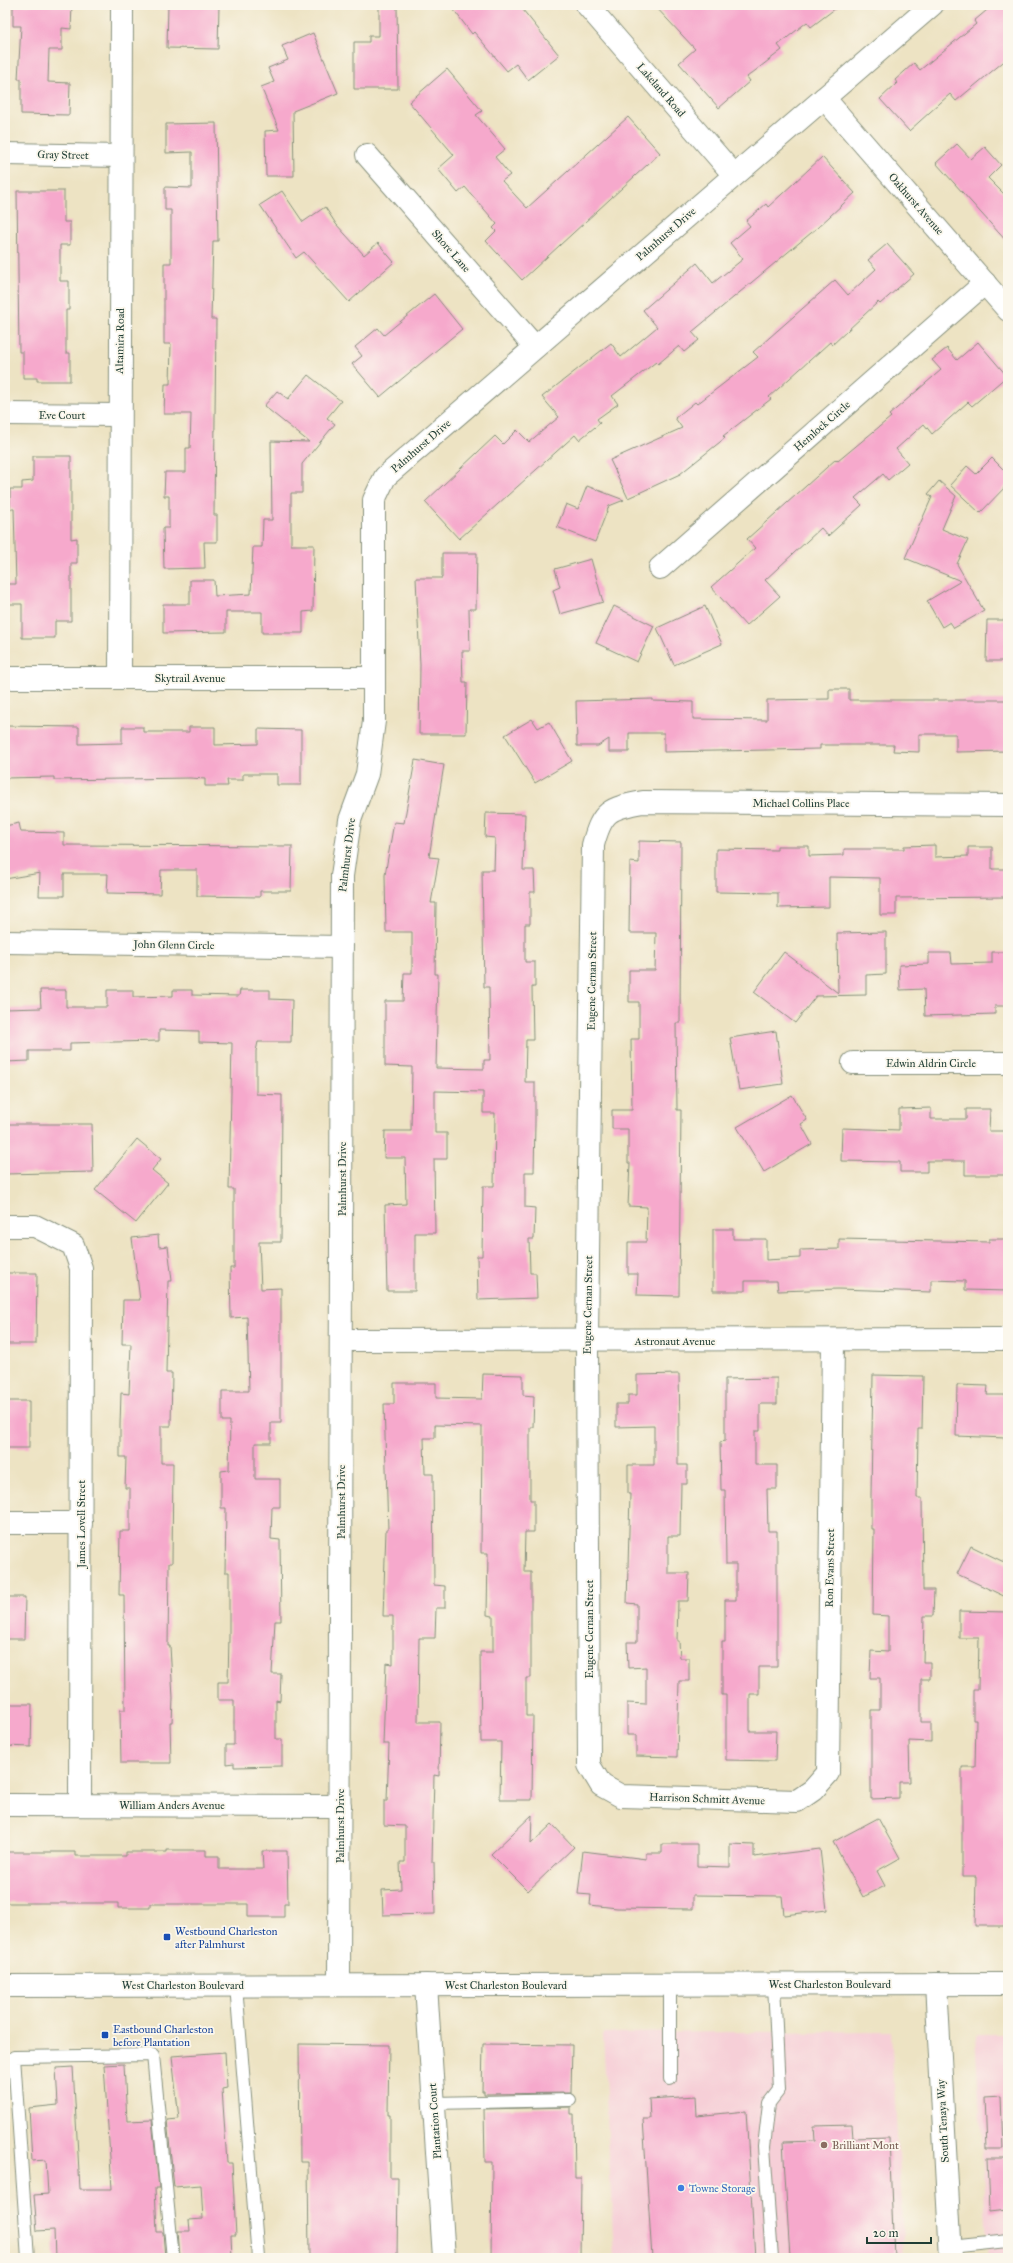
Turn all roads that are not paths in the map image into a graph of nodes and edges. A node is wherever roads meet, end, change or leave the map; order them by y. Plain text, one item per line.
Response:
1 (122, 5) edge
2 (587, 5) edge
3 (921, 8) edge
4 (824, 98) junction
5 (5, 154) edge
6 (367, 155) dead end
7 (121, 156) junction
8 (734, 175) junction
9 (985, 283) junction
10 (1008, 310) edge
11 (535, 347) junction
12 (5, 414) edge
13 (119, 415) junction
14 (660, 568) dead end
15 (5, 678) edge
16 (120, 678) junction
17 (374, 678) junction
18 (1008, 805) edge
19 (599, 822) joint
20 (5, 942) edge
21 (342, 947) junction
22 (853, 1063) dead end
23 (1008, 1063) edge
24 (5, 1226) edge
25 (341, 1340) junction
26 (587, 1340) junction
27 (1008, 1340) edge
28 (833, 1341) junction
29 (81, 1523) junction
30 (5, 1524) edge
31 (601, 1785) joint
32 (814, 1790) joint
33 (5, 1805) edge
34 (80, 1805) junction
35 (340, 1806) junction
36 (670, 1984) junction
37 (774, 1984) junction
38 (936, 1984) junction
39 (1008, 1984) edge
40 (236, 1985) junction
41 (339, 1985) junction
42 (426, 1985) junction
43 (5, 1986) edge
44 (670, 2079) dead end
45 (570, 2100) dead end
46 (434, 2103) junction
47 (1008, 2241) edge
48 (951, 2252) edge
49 (28, 2258) edge
50 (174, 2258) edge
51 (258, 2258) edge
52 (444, 2258) edge
53 (772, 2258) edge

1 - 7 street, Altamira Road
2 - 8 street, Lakeland Road
3 - 4 street, Palmhurst Drive
4 - 8 street, Palmhurst Drive
4 - 9 street, Oakhurst Avenue
5 - 7 street, Gray Street
6 - 11 street, Shore Lane
7 - 13 street, Altamira Road
8 - 11 street, Palmhurst Drive
9 - 10 street, Oakhurst Avenue
9 - 14 street, Hemlock Circle
11 - 17 street, Palmhurst Drive
12 - 13 street, Eve Court
13 - 16 street, Altamira Road
15 - 16 street, Skytrail Avenue
16 - 17 street, Skytrail Avenue
17 - 21 street, Palmhurst Drive
18 - 19 street, Michael Collins Place
19 - 26 street, Eugene Cernan Street
20 - 21 street, John Glenn Circle
21 - 25 street, Palmhurst Drive
22 - 23 street, Edwin Aldrin Circle
24 - 29 street, James Lovell Street
25 - 26 street, Astronaut Avenue
25 - 35 street, Palmhurst Drive
26 - 28 street, Astronaut Avenue
26 - 31 street, Eugene Cernan Street
27 - 28 street, Astronaut Avenue
28 - 32 street, Ron Evans Street
29 - 30 street
29 - 34 street, James Lovell Street
31 - 32 street, Harrison Schmitt Avenue
33 - 34 street, William Anders Avenue
34 - 35 street, William Anders Avenue
35 - 41 street, Palmhurst Drive
36 - 37 street, West Charleston Boulevard
36 - 42 street, West Charleston Boulevard
36 - 44 lane
37 - 38 street, West Charleston Boulevard
37 - 53 lane
38 - 39 street, West Charleston Boulevard
38 - 48 street, South Tenaya Way
40 - 41 street, West Charleston Boulevard
40 - 43 street, West Charleston Boulevard
40 - 51 lane
41 - 42 street, West Charleston Boulevard
42 - 46 street, Plantation Court
45 - 46 lane
46 - 52 street, Plantation Court
47 - 48 lane
49 - 50 lane

